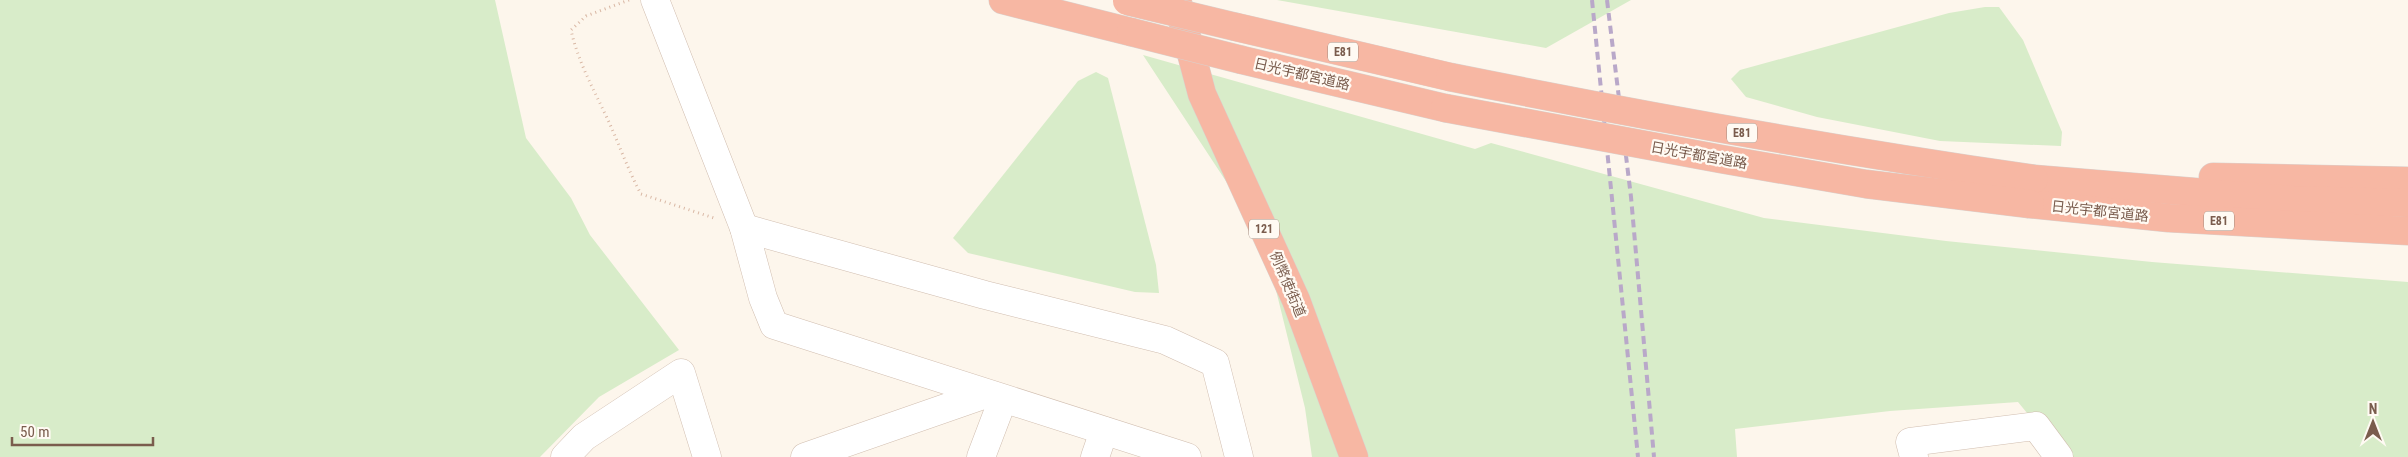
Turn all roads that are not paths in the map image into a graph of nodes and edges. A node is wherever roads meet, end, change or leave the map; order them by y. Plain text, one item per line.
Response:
1 (655, 0) edge
2 (1003, 0) edge
3 (1125, 0) edge
4 (1177, 0) edge
5 (2408, 182) edge
6 (2032, 191) junction
7 (2408, 203) edge
8 (744, 228) junction
9 (2408, 231) edge
10 (995, 397) junction
11 (1104, 431) junction
12 (1156, 452) edge
13 (565, 457) edge
14 (707, 457) edge
15 (805, 457) edge
16 (981, 457) edge
17 (1095, 457) edge
18 (1187, 457) edge
19 (1239, 457) edge
20 (1354, 457) edge
21 (1914, 457) edge
22 (2059, 457) edge

1 - 8 street
2 - 6 highway, 日光宇都宮道路 / E81, bridge
3 - 6 highway, 日光宇都宮道路 / E81, bridge
4 - 20 highway, 例幣使街道 / 121
5 - 6 highway
6 - 7 highway, 日光宇都宮道路 / E81
6 - 9 highway, 日光宇都宮道路 / E81
8 - 10 street
8 - 19 street
10 - 11 street
10 - 15 street
10 - 16 street
11 - 12 street
11 - 17 street
12 - 18 street
13 - 14 street
21 - 22 street

